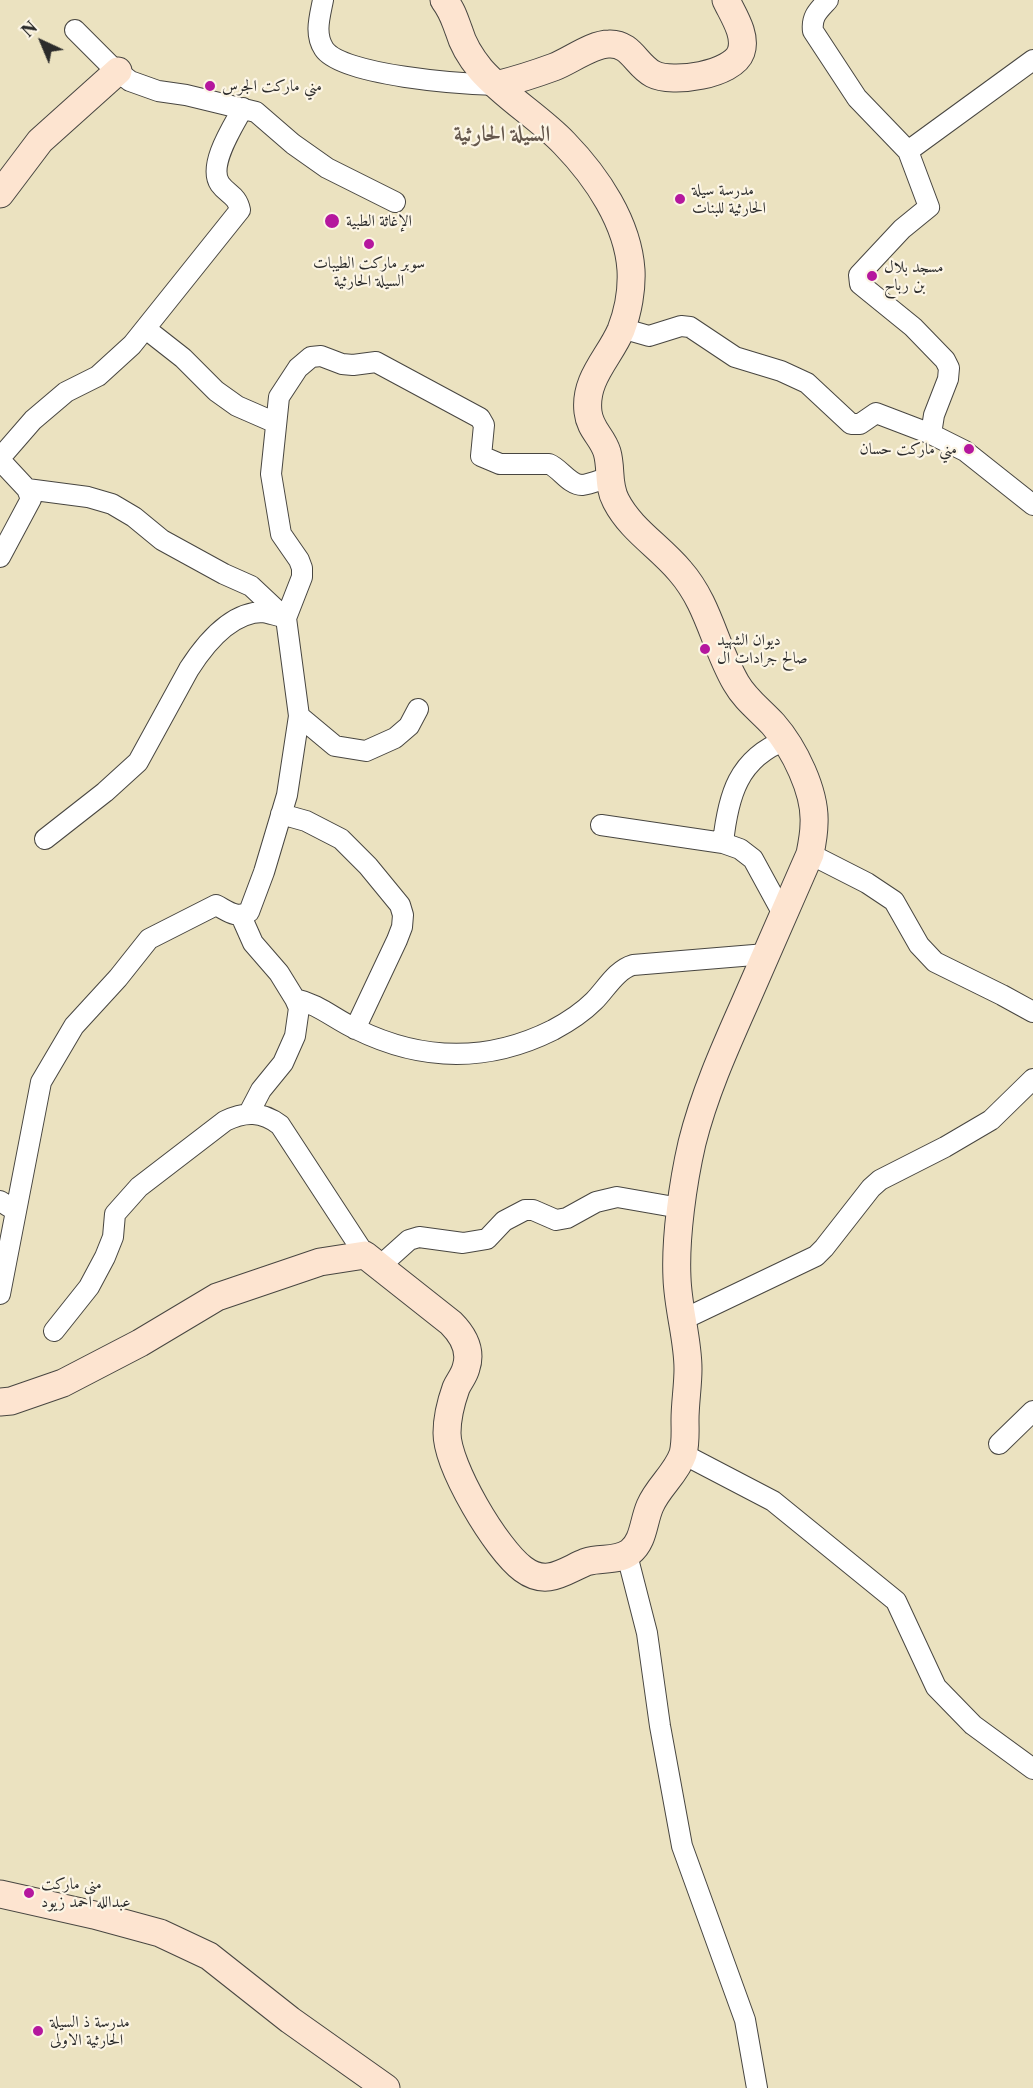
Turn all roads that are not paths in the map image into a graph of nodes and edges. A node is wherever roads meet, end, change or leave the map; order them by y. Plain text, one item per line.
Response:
1 (323, 0) edge
2 (444, 0) edge
3 (726, 0) edge
4 (828, 0) edge
5 (75, 30) dead end
6 (1033, 60) edge
7 (117, 71) junction
8 (496, 85) junction
9 (243, 108) junction
10 (908, 151) junction
11 (0, 194) edge
12 (395, 201) dead end
13 (621, 328) junction
14 (146, 329) junction
15 (276, 423) junction
16 (931, 434) junction
17 (0, 459) edge
18 (610, 477) junction
19 (27, 489) junction
20 (1033, 505) edge
21 (0, 557) edge
22 (286, 618) junction
23 (418, 710) dead end
24 (299, 716) junction
25 (786, 740) junction
26 (281, 814) junction
27 (601, 825) dead end
28 (45, 839) dead end
29 (723, 843) junction
30 (810, 854) junction
31 (783, 914) junction
32 (241, 916) junction
33 (766, 954) junction
34 (295, 999) junction
35 (1033, 1012) edge
36 (355, 1029) junction
37 (1033, 1079) edge
38 (249, 1113) junction
39 (8, 1206) edge
40 (680, 1208) junction
41 (373, 1261) junction
42 (0, 1294) edge
43 (682, 1320) junction
44 (54, 1331) dead end
45 (0, 1402) edge
46 (1033, 1411) edge
47 (999, 1444) dead end
48 (683, 1454) junction
49 (627, 1555) junction
50 (1033, 1769) edge
51 (0, 1894) edge
52 (386, 2088) edge
53 (757, 2088) edge

1 - 8 street
2 - 8 street
3 - 8 street
4 - 10 street
5 - 7 street
6 - 10 street
7 - 9 street
7 - 11 street
8 - 13 street
9 - 12 street
9 - 14 street
10 - 16 street
13 - 16 street
13 - 18 street
14 - 15 street
14 - 17 street
15 - 18 street
15 - 22 street
16 - 20 street
17 - 19 street
18 - 25 street
19 - 21 street
19 - 22 street
22 - 24 street
22 - 28 street
23 - 24 street
24 - 26 street
25 - 29 street
25 - 30 street
26 - 32 street
26 - 36 street
27 - 29 street
29 - 31 street
30 - 31 street
30 - 35 street
31 - 33 street
32 - 34 street
32 - 39 street
33 - 36 street
33 - 40 street
34 - 36 street
34 - 38 street
37 - 43 street
38 - 41 street
38 - 44 street
39 - 42 street
40 - 41 street
40 - 43 street
41 - 45 street
41 - 49 street
43 - 48 street
46 - 47 street
48 - 49 street
48 - 50 street
49 - 53 street
51 - 52 street

